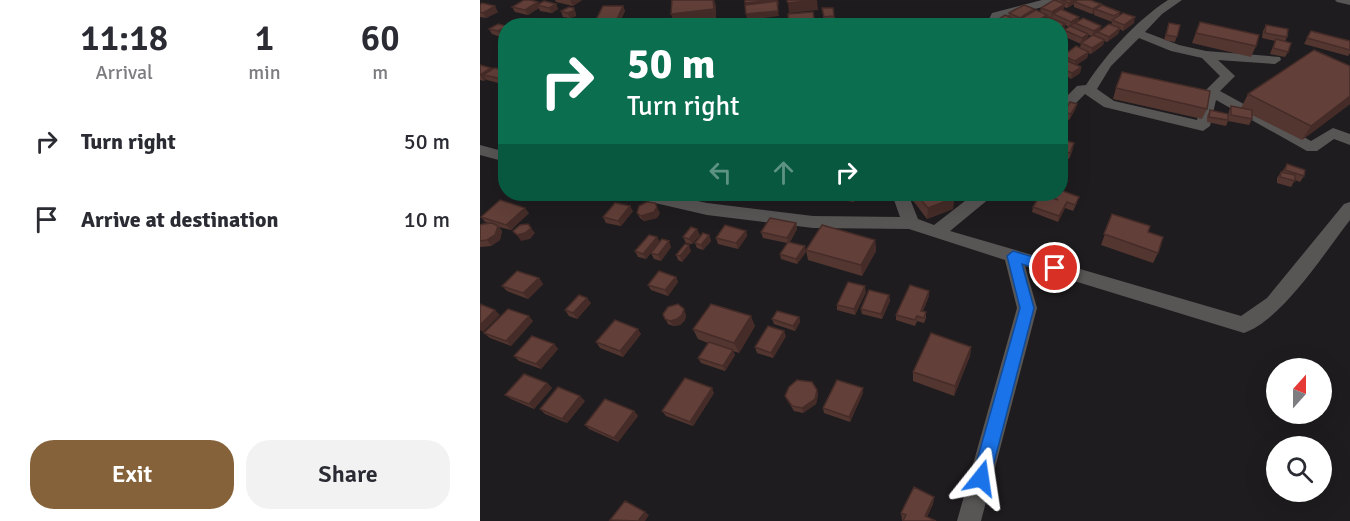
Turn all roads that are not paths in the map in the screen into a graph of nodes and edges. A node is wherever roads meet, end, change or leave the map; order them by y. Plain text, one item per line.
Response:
1 (1051, 0) edge
2 (1176, 0) edge
3 (1341, 0) edge
4 (1350, 2) edge
5 (996, 18) edge
6 (1137, 33) junction
7 (1206, 55) junction
8 (1275, 60) dead end
9 (1086, 90) junction
10 (1068, 91) edge
11 (1211, 93) junction
12 (1068, 105) edge
13 (1350, 140) edge
14 (480, 150) edge
15 (498, 155) edge
16 (672, 201) edge
17 (903, 201) edge
18 (975, 201) edge
19 (1350, 208) edge
20 (911, 223) junction
21 (936, 233) junction
22 (1013, 256) junction
23 (969, 521) edge

1 - 5 street
2 - 6 street
3 - 4 street
6 - 7 street
6 - 9 street
7 - 8 street
7 - 11 street
9 - 10 street
9 - 11 street
9 - 12 street
11 - 13 street
14 - 15 street
16 - 20 street
17 - 20 street
18 - 21 street
19 - 22 street
20 - 21 street
21 - 22 street
22 - 23 street

